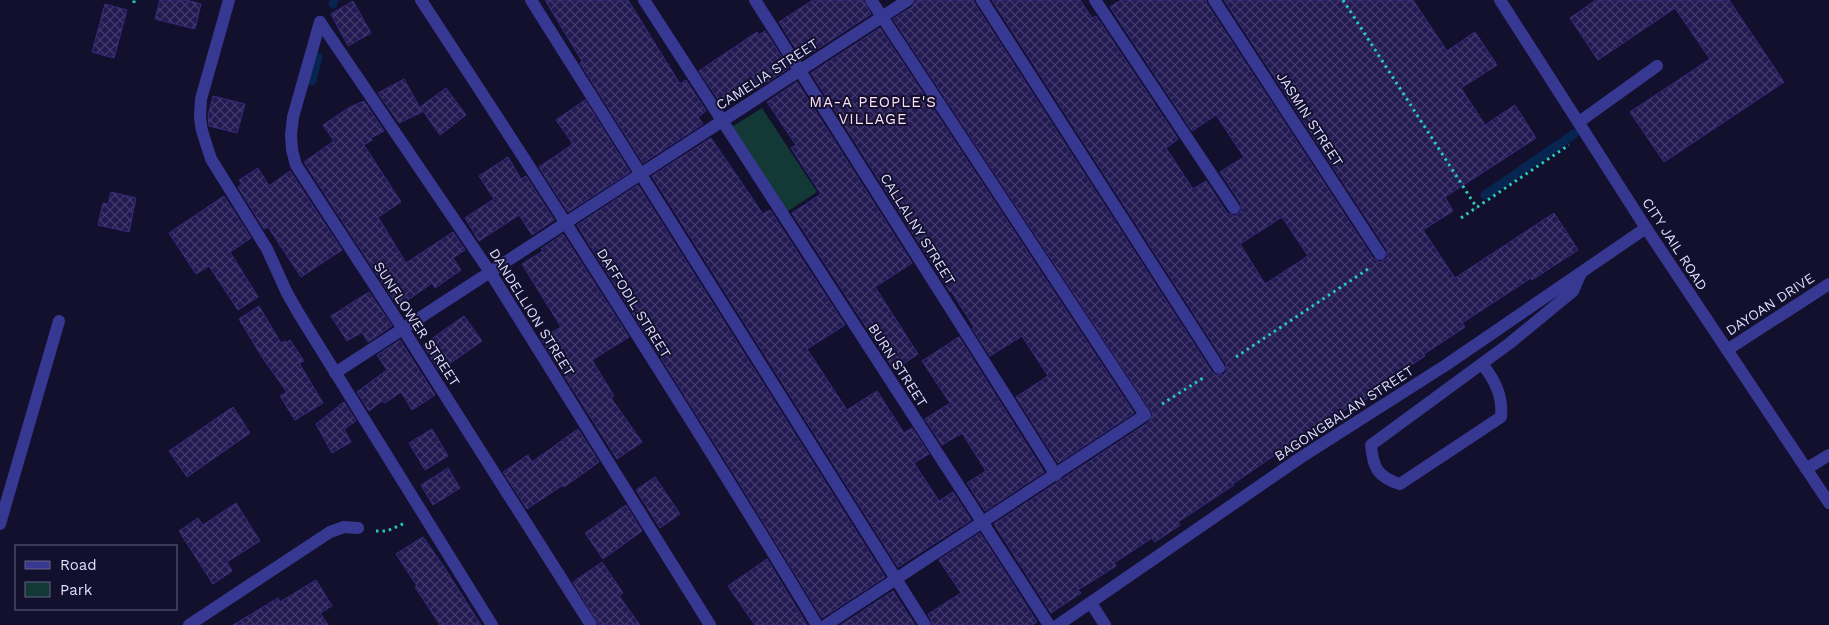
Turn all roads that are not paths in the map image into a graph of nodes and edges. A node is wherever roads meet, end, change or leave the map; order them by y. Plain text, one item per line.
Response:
1 (228, 0) edge
2 (421, 0) edge
3 (531, 0) edge
4 (644, 0) edge
5 (755, 0) edge
6 (871, 0) edge
7 (908, 0) edge
8 (982, 0) edge
9 (1095, 0) edge
10 (1214, 0) edge
11 (1500, 0) edge
12 (882, 17) junction
13 (320, 22) joint
14 (1657, 66) dead end
15 (800, 70) junction
16 (722, 121) junction
17 (1582, 128) junction
18 (641, 174) junction
19 (1234, 208) dead end
20 (566, 223) junction
21 (1646, 228) junction
22 (1380, 254) road end
23 (490, 272) junction
24 (1580, 274) junction
25 (1829, 284) edge
26 (59, 321) dead end
27 (403, 329) junction
28 (1727, 350) junction
29 (1482, 364) junction
30 (1218, 368) road end
31 (334, 373) junction
32 (1829, 455) edge
33 (1806, 469) junction
34 (1056, 474) junction
35 (1829, 503) edge
36 (982, 523) junction
37 (0, 524) edge
38 (358, 528) road end
39 (896, 580) junction
40 (1091, 603) junction
41 (189, 625) edge
42 (492, 625) edge
43 (591, 625) edge
44 (710, 625) edge
45 (817, 625) edge
46 (826, 625) edge
47 (925, 625) edge
48 (1049, 625) edge
49 (1058, 625) edge
50 (1105, 625) edge

1 - 31 street
2 - 20 street, DAFFODIL STREET
3 - 18 street
4 - 16 street, BURN STREET
5 - 15 street, CALLALNY STREET
6 - 12 street
7 - 12 street, CAMELIA STREET
8 - 30 street
9 - 19 street
10 - 22 street, JASMIN STREET
11 - 17 street, CITY JAIL ROAD
12 - 15 street, CAMELIA STREET
12 - 34 street
13 - 23 street, DANDELLION STREET
13 - 27 street, SUNFLOWER STREET
14 - 17 street
15 - 16 street, CAMELIA STREET
15 - 34 street, CALLALNY STREET
16 - 18 street, CAMELIA STREET
16 - 36 street, BURN STREET
17 - 21 street, CITY JAIL ROAD
18 - 20 street, CAMELIA STREET
18 - 39 street
20 - 23 street
20 - 45 street, DAFFODIL STREET
21 - 24 street, BAGONGBALAN STREET
21 - 28 street, CITY JAIL ROAD
23 - 27 street
23 - 44 street, DANDELLION STREET
24 - 29 street
24 - 40 street, BAGONGBALAN STREET
25 - 28 street, DAYOAN DRIVE
26 - 37 street
27 - 31 street
27 - 43 street, SUNFLOWER STREET
28 - 33 street, CITY JAIL ROAD
29 - 29 street
31 - 42 street
32 - 33 street
33 - 35 street, CITY JAIL ROAD
34 - 36 street
36 - 39 street
36 - 48 street, BURN STREET
38 - 41 street
39 - 46 street
39 - 47 street
40 - 49 street, BAGONGBALAN STREET
40 - 50 street

